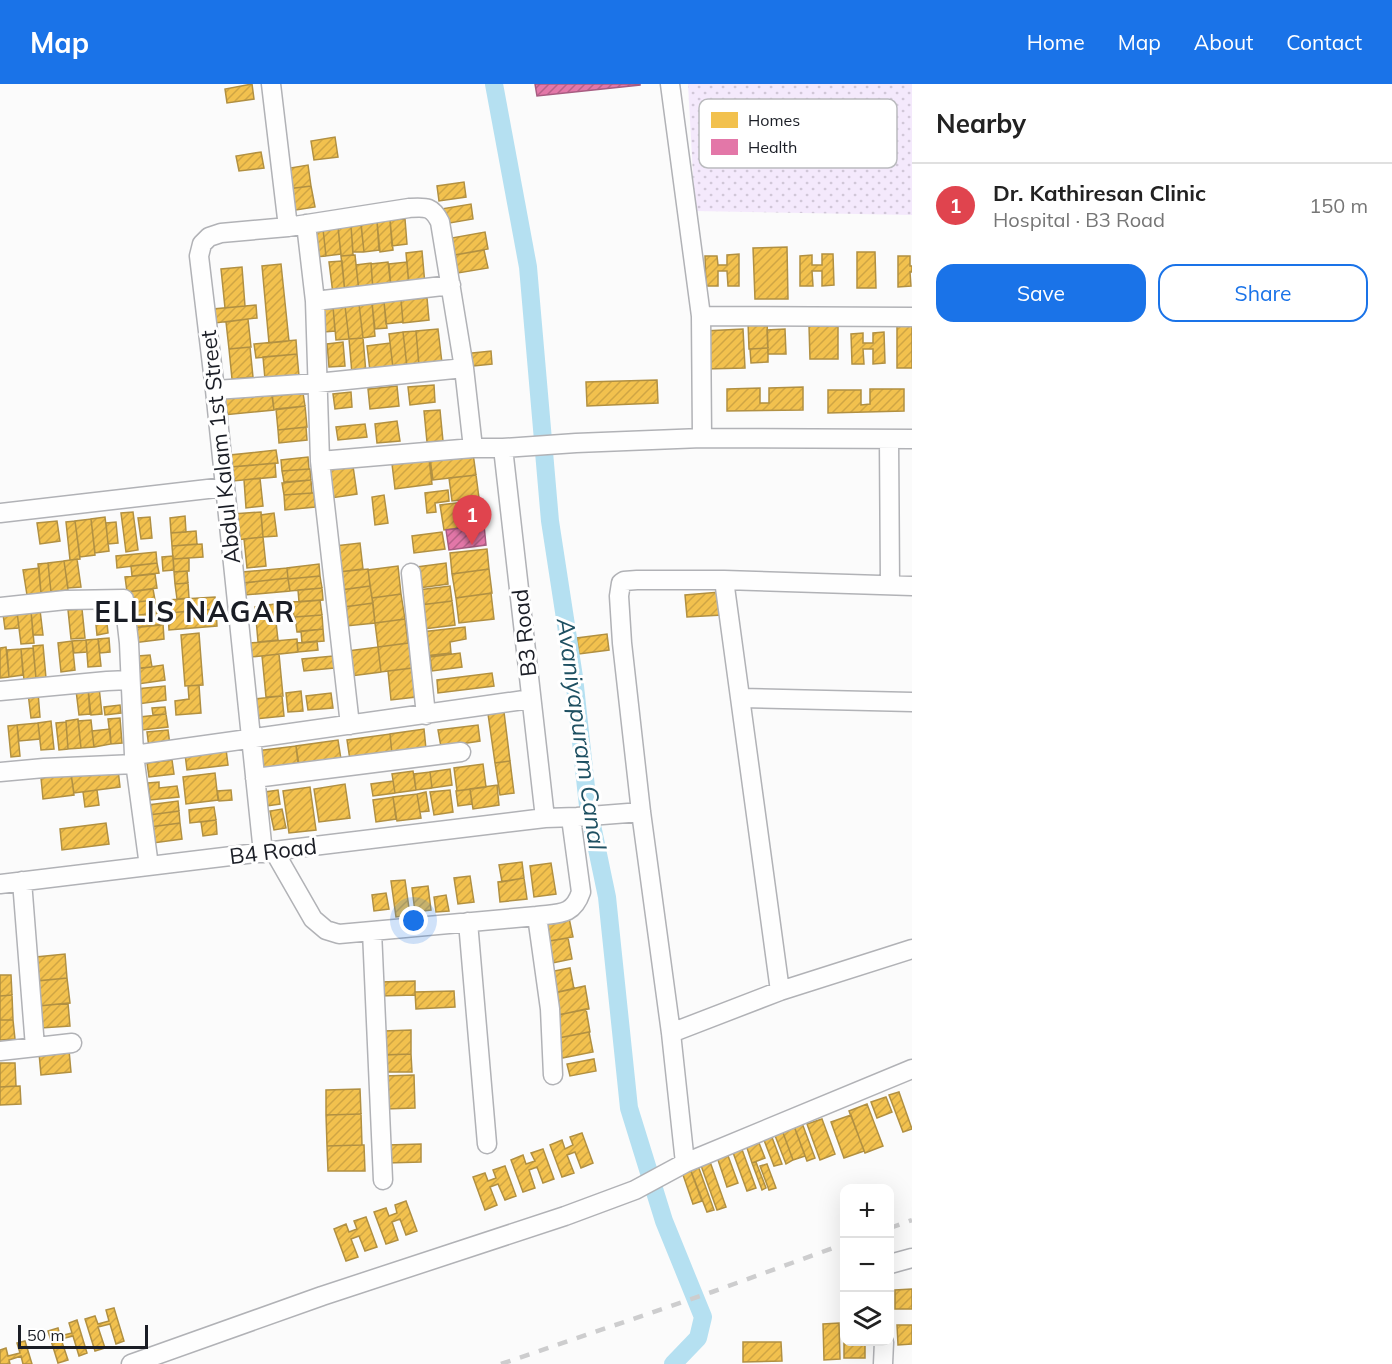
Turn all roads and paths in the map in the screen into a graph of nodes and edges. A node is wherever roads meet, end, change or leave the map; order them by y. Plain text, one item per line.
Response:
1 (271, 84) edge
2 (670, 84) edge
3 (297, 226) junction
4 (451, 285) junction
5 (315, 302) junction
6 (700, 316) junction
7 (912, 317) edge
8 (464, 368) junction
9 (317, 383) junction
10 (215, 390) junction
11 (702, 438) junction
12 (889, 439) junction
13 (912, 439) edge
14 (473, 448) junction
15 (503, 448) junction
16 (320, 461) junction
17 (225, 487) junction
18 (0, 513) edge
19 (411, 573) dead end
20 (724, 580) junction
21 (890, 585) junction
22 (912, 586) edge
23 (0, 607) edge
24 (130, 680) junction
25 (107, 681) junction
26 (0, 691) edge
27 (741, 698) junction
28 (531, 699) junction
29 (131, 700) junction
30 (912, 702) edge
31 (426, 715) junction
32 (350, 725) junction
33 (251, 739) junction
34 (461, 752) dead end
35 (135, 759) junction
36 (0, 772) edge
37 (255, 778) junction
38 (641, 812) junction
39 (574, 817) junction
40 (545, 818) junction
41 (268, 852) junction
42 (149, 866) junction
43 (22, 881) junction
44 (0, 884) edge
45 (537, 916) junction
46 (468, 922) junction
47 (372, 931) junction
48 (912, 949) edge
49 (780, 991) junction
50 (671, 1033) junction
51 (72, 1043) dead end
52 (35, 1047) junction
53 (0, 1051) edge
54 (912, 1069) edge
55 (553, 1075) dead end
56 (487, 1144) dead end
57 (684, 1163) junction
58 (383, 1180) dead end
59 (912, 1258) edge
60 (894, 1263) edge
61 (894, 1264) edge
62 (912, 1264) edge
63 (884, 1346) edge
64 (131, 1364) edge
65 (883, 1364) edge

1 - 3 street
2 - 6 street
3 - 4 street
3 - 5 street
3 - 10 street, Abdul Kalam 1st Street
4 - 5 street
4 - 8 street
5 - 9 street
6 - 7 street
6 - 11 street
8 - 9 street
8 - 14 street
9 - 10 street
9 - 16 street
10 - 17 street, Abdul Kalam 1st Street
11 - 12 street
11 - 15 street
12 - 13 street
12 - 21 street
14 - 15 street
14 - 16 street
15 - 28 street, B3 Road
16 - 32 street
17 - 18 street
17 - 33 street, Abdul Kalam 1st Street
19 - 31 street
20 - 21 street
20 - 27 street
20 - 38 street
21 - 22 street
23 - 24 street
24 - 25 street
24 - 29 street
25 - 26 street
25 - 29 street
27 - 30 street
27 - 49 street
28 - 31 street
28 - 40 street, B3 Road
29 - 35 street
31 - 32 street
32 - 33 street
33 - 35 street
33 - 37 street, Abdul Kalam 1st Street
34 - 37 street
35 - 36 street
35 - 42 street
37 - 41 street, Abdul Kalam 1st Street
38 - 39 street, B4 Road
38 - 50 street
39 - 40 street, B4 Road
39 - 45 street
40 - 41 street, B4 Road
41 - 42 street, B4 Road
41 - 47 street
42 - 43 street, B4 Road
43 - 44 street, B4 Road
43 - 52 street
45 - 46 street
45 - 55 street
46 - 47 street
46 - 56 street
47 - 58 street
48 - 49 street
49 - 50 street
50 - 57 street
51 - 52 street
52 - 53 street
54 - 57 street
57 - 64 street
59 - 60 street
61 - 62 street
63 - 65 street

